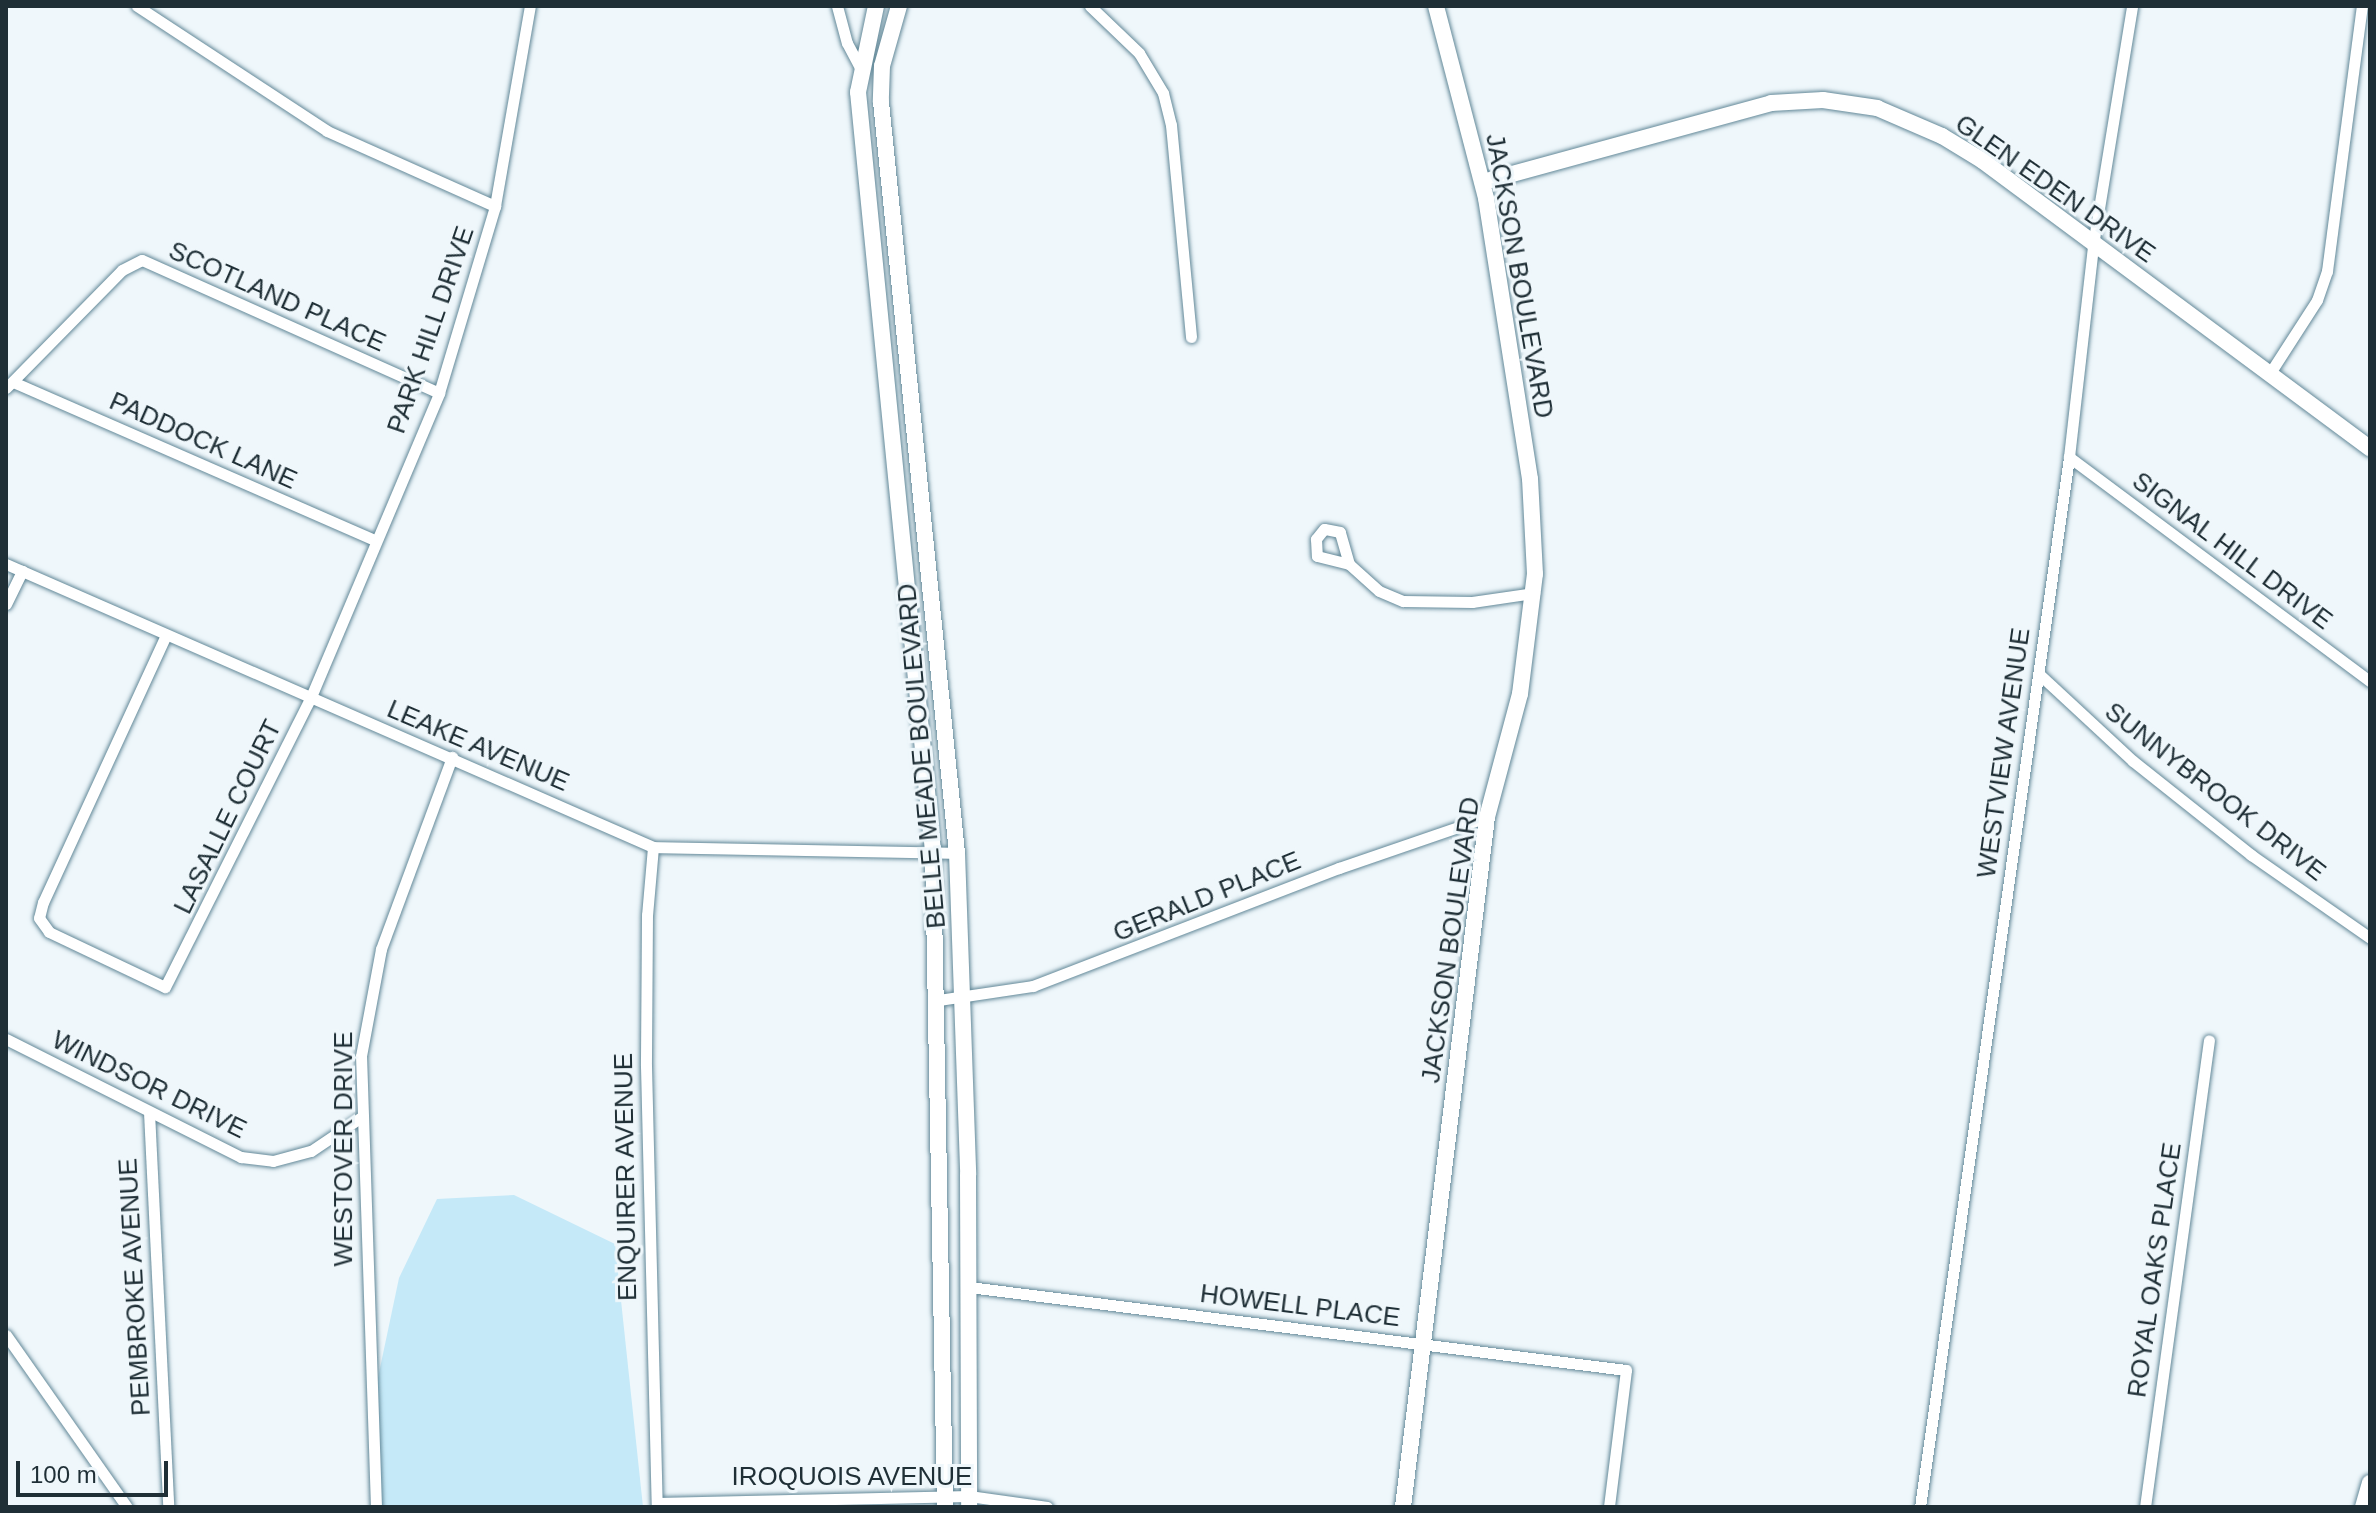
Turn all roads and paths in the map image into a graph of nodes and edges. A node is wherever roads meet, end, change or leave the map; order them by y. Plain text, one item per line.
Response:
1 (137, 6) edge
2 (530, 6) edge
3 (837, 6) edge
4 (876, 6) edge
5 (899, 6) edge
6 (1090, 6) edge
7 (1436, 6) edge
8 (2132, 6) edge
9 (2362, 6) edge
10 (860, 67) junction
11 (882, 70) junction
12 (1483, 182) junction
13 (495, 206) junction
14 (2093, 245) junction
15 (1191, 337) dead end
16 (2270, 373) junction
17 (10, 385) edge
18 (439, 393) junction
19 (2370, 448) edge
20 (2069, 457) junction
21 (374, 540) junction
22 (930, 545) junction
23 (905, 547) junction
24 (6, 564) edge
25 (1349, 564) dead end
26 (22, 571) junction
27 (1534, 593) junction
28 (6, 604) edge
29 (935, 614) junction
30 (912, 618) junction
31 (166, 635) junction
32 (2039, 674) junction
33 (2370, 681) edge
34 (310, 699) junction
35 (452, 757) junction
36 (1487, 817) junction
37 (653, 847) junction
38 (933, 852) junction
39 (957, 853) junction
40 (2370, 938) edge
41 (964, 997) junction
42 (939, 1000) junction
43 (6, 1039) edge
44 (2209, 1040) dead end
45 (149, 1112) junction
46 (360, 1118) junction
47 (943, 1287) junction
48 (969, 1287) junction
49 (6, 1335) edge
50 (1423, 1343) junction
51 (2370, 1483) edge
52 (945, 1501) edge
53 (969, 1501) edge
54 (657, 1505) edge
55 (127, 1507) edge
56 (168, 1507) edge
57 (376, 1507) edge
58 (1047, 1507) edge
59 (1403, 1507) edge
60 (1609, 1507) edge
61 (1920, 1507) edge
62 (2145, 1507) edge
63 (2363, 1507) edge

1 - 13 street
2 - 13 street, PARK HILL DRIVE
3 - 10 street
4 - 10 main road, BELLE MEADE BOULEVARD
5 - 11 main road, BELLE MEADE BOULEVARD
6 - 15 street
7 - 12 main road, JACKSON BOULEVARD
8 - 14 street, WESTVIEW AVENUE
9 - 16 street
10 - 11 main road
10 - 23 main road, BELLE MEADE BOULEVARD
11 - 22 main road, BELLE MEADE BOULEVARD
12 - 14 main road, GLEN EDEN DRIVE
12 - 27 main road, JACKSON BOULEVARD
13 - 18 street, PARK HILL DRIVE
14 - 16 main road, GLEN EDEN DRIVE
14 - 20 street, WESTVIEW AVENUE
16 - 19 main road, GLEN EDEN DRIVE
17 - 18 street, SCOTLAND PLACE
17 - 21 street, PADDOCK LANE
18 - 21 street, PARK HILL DRIVE
20 - 32 street, WESTVIEW AVENUE
20 - 33 street, SIGNAL HILL DRIVE
21 - 34 street, PARK HILL DRIVE
22 - 23 main road
22 - 29 main road, BELLE MEADE BOULEVARD
23 - 30 main road, BELLE MEADE BOULEVARD
24 - 26 street, LEAKE AVENUE
25 - 27 street
26 - 28 street
26 - 31 street, LEAKE AVENUE
27 - 36 main road, JACKSON BOULEVARD
29 - 30 main road
29 - 39 main road, BELLE MEADE BOULEVARD
30 - 38 main road, BELLE MEADE BOULEVARD
31 - 34 street, LEAKE AVENUE
31 - 34 street, LASALLE COURT
32 - 40 street, SUNNYBROOK DRIVE
32 - 61 street, WESTVIEW AVENUE
34 - 35 street, LEAKE AVENUE
35 - 37 street, LEAKE AVENUE
35 - 46 street, WESTOVER DRIVE
36 - 41 street, GERALD PLACE
36 - 50 main road, JACKSON BOULEVARD
37 - 38 street, LEAKE AVENUE
37 - 54 street, ENQUIRER AVENUE
38 - 39 street, LEAKE AVENUE
38 - 42 main road, BELLE MEADE BOULEVARD
39 - 41 main road, BELLE MEADE BOULEVARD
41 - 42 street, GERALD PLACE
41 - 48 main road, BELLE MEADE BOULEVARD
42 - 47 main road, BELLE MEADE BOULEVARD
43 - 45 street, WINDSOR DRIVE
44 - 62 street, ROYAL OAKS PLACE
45 - 46 street, WINDSOR DRIVE
45 - 56 street, PEMBROKE AVENUE
46 - 57 street, WESTOVER DRIVE
47 - 48 main road
47 - 52 main road, BELLE MEADE BOULEVARD
48 - 50 street, HOWELL PLACE
48 - 53 main road, BELLE MEADE BOULEVARD
49 - 55 street
50 - 59 main road, JACKSON BOULEVARD
50 - 60 street, HOWELL PLACE
51 - 63 main road
52 - 53 street, IROQUOIS AVENUE
52 - 54 street, IROQUOIS AVENUE
53 - 58 street, IROQUOIS AVENUE

